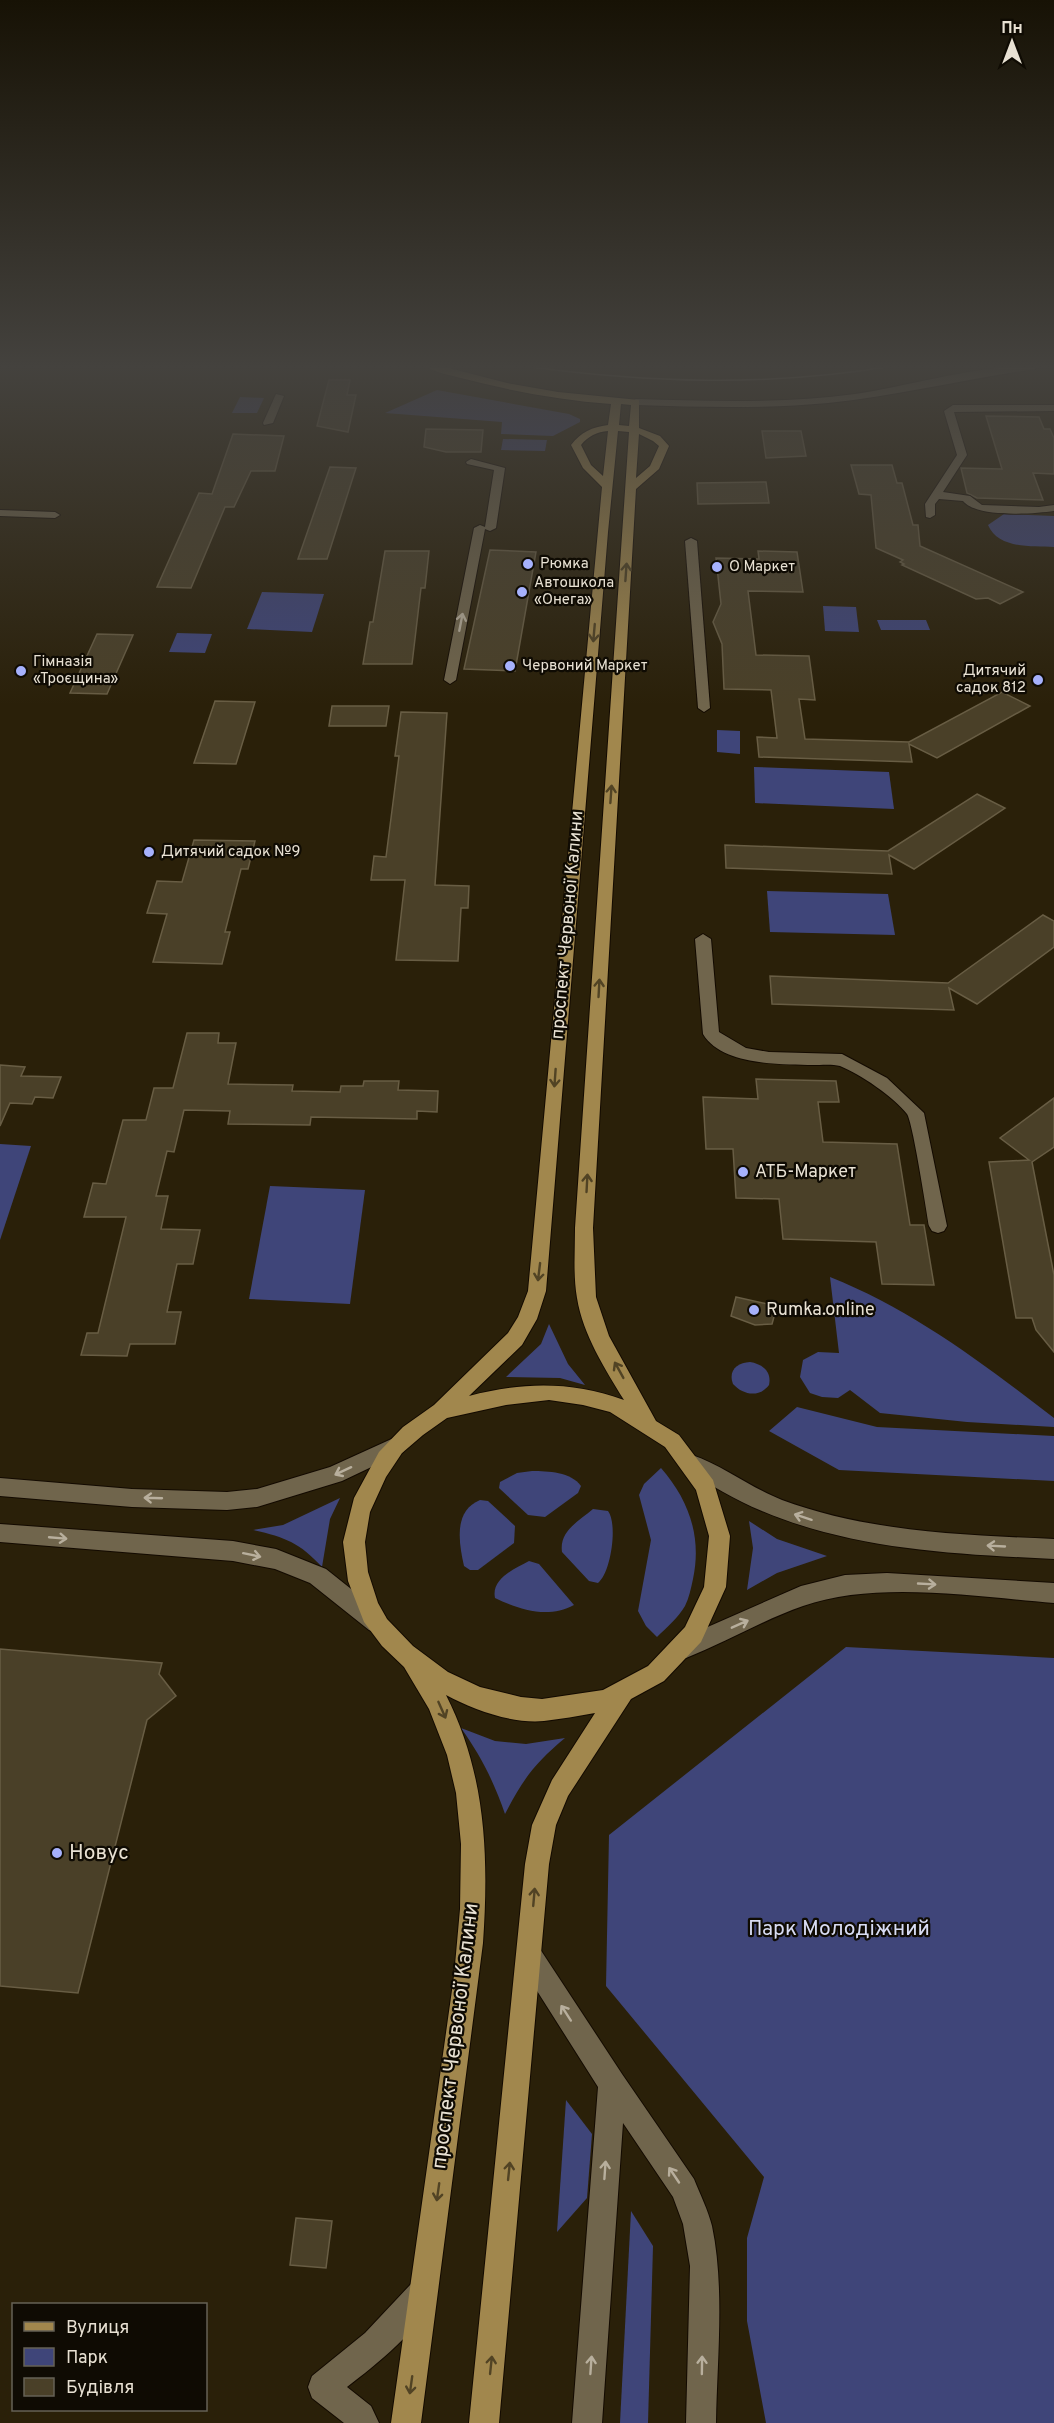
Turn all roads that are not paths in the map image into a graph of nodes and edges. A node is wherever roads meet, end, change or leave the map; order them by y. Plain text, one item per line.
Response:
1 (497, 479) edge
2 (599, 479) edge
3 (609, 479) edge
4 (631, 479) edge
5 (641, 479) edge
6 (946, 479) edge
7 (608, 488) junction
8 (631, 488) junction
9 (936, 495) junction
10 (1054, 508) edge
11 (0, 513) edge
12 (55, 515) dead end
13 (930, 515) dead end
14 (691, 541) dead end
15 (450, 680) dead end
16 (704, 708) dead end
17 (703, 939) dead end
18 (938, 1226) dead end
19 (440, 1412) junction
20 (647, 1422) junction
21 (396, 1446) junction
22 (692, 1464) junction
23 (0, 1487) edge
24 (0, 1533) edge
25 (1054, 1549) edge
26 (1054, 1593) edge
27 (377, 1623) junction
28 (686, 1647) junction
29 (410, 1661) junction
30 (622, 1694) junction
31 (529, 1955) junction
32 (612, 2084) junction
33 (425, 2288) junction
34 (364, 2423) edge
35 (406, 2423) edge
36 (484, 2423) edge
37 (586, 2423) edge
38 (701, 2423) edge

15 -> 1 street
2 - 7 main road
3 - 7 main road, проспект Червоної Калини
4 - 8 main road, проспект Червоної Калини
5 - 8 main road
6 - 9 street
7 -> 19 main road, проспект Червоної Калини
20 -> 8 main road, проспект Червоної Калини
9 - 10 street
9 - 13 street
11 - 12 street
14 - 16 street
17 - 18 street
19 - 20 main road
19 - 21 main road, проспект Червоної Калини
20 - 22 main road
21 -> 23 street
21 - 27 main road, проспект Червоної Калини
25 -> 22 street
22 - 28 main road
24 -> 27 street
28 -> 26 street
27 - 29 main road, проспект Червоної Калини
28 - 30 main road
29 - 30 main road
29 -> 33 main road, проспект Червоної Калини
31 -> 30 main road
32 -> 31 street
36 -> 31 main road
37 -> 32 street
38 -> 32 street
33 - 34 street
33 -> 35 main road, проспект Червоної Калини

